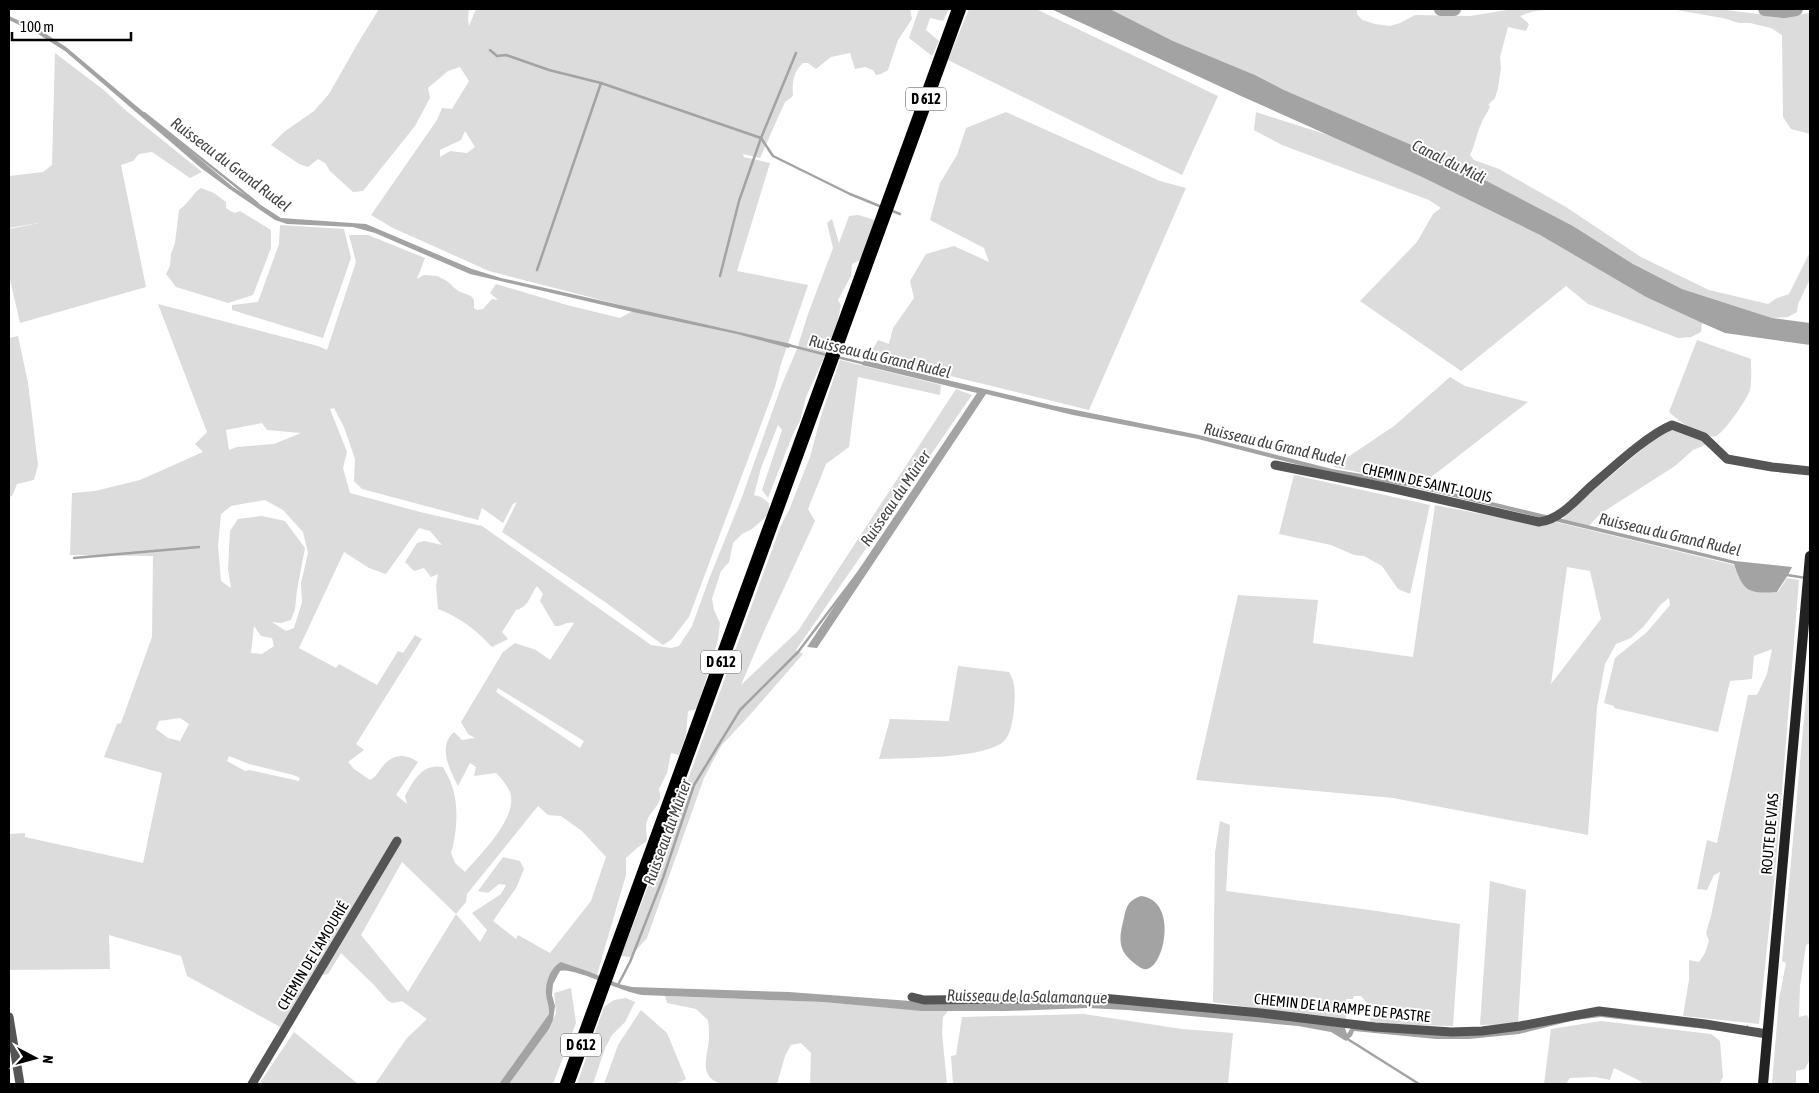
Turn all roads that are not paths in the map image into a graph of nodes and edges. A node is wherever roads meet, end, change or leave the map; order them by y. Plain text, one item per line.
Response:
1 (959, 9) edge
2 (1274, 465) dead end
3 (1810, 471) edge
4 (1810, 556) edge
5 (397, 841) dead end
6 (912, 997) dead end
7 (9, 1017) edge
8 (1767, 1034) junction
9 (20, 1084) edge
10 (252, 1084) edge
11 (567, 1084) edge
12 (1763, 1084) edge

1 - 11 highway, D 612
2 - 3 street, CHEMIN DE SAINT-LOUIS
4 - 8 main road, ROUTE DE VIAS
5 - 10 street, CHEMIN DE L'AMOURIÉ
6 - 8 street, CHEMIN DE LA RAMPE DE PASTRE
7 - 9 street
8 - 12 main road, ROUTE DE VIAS

